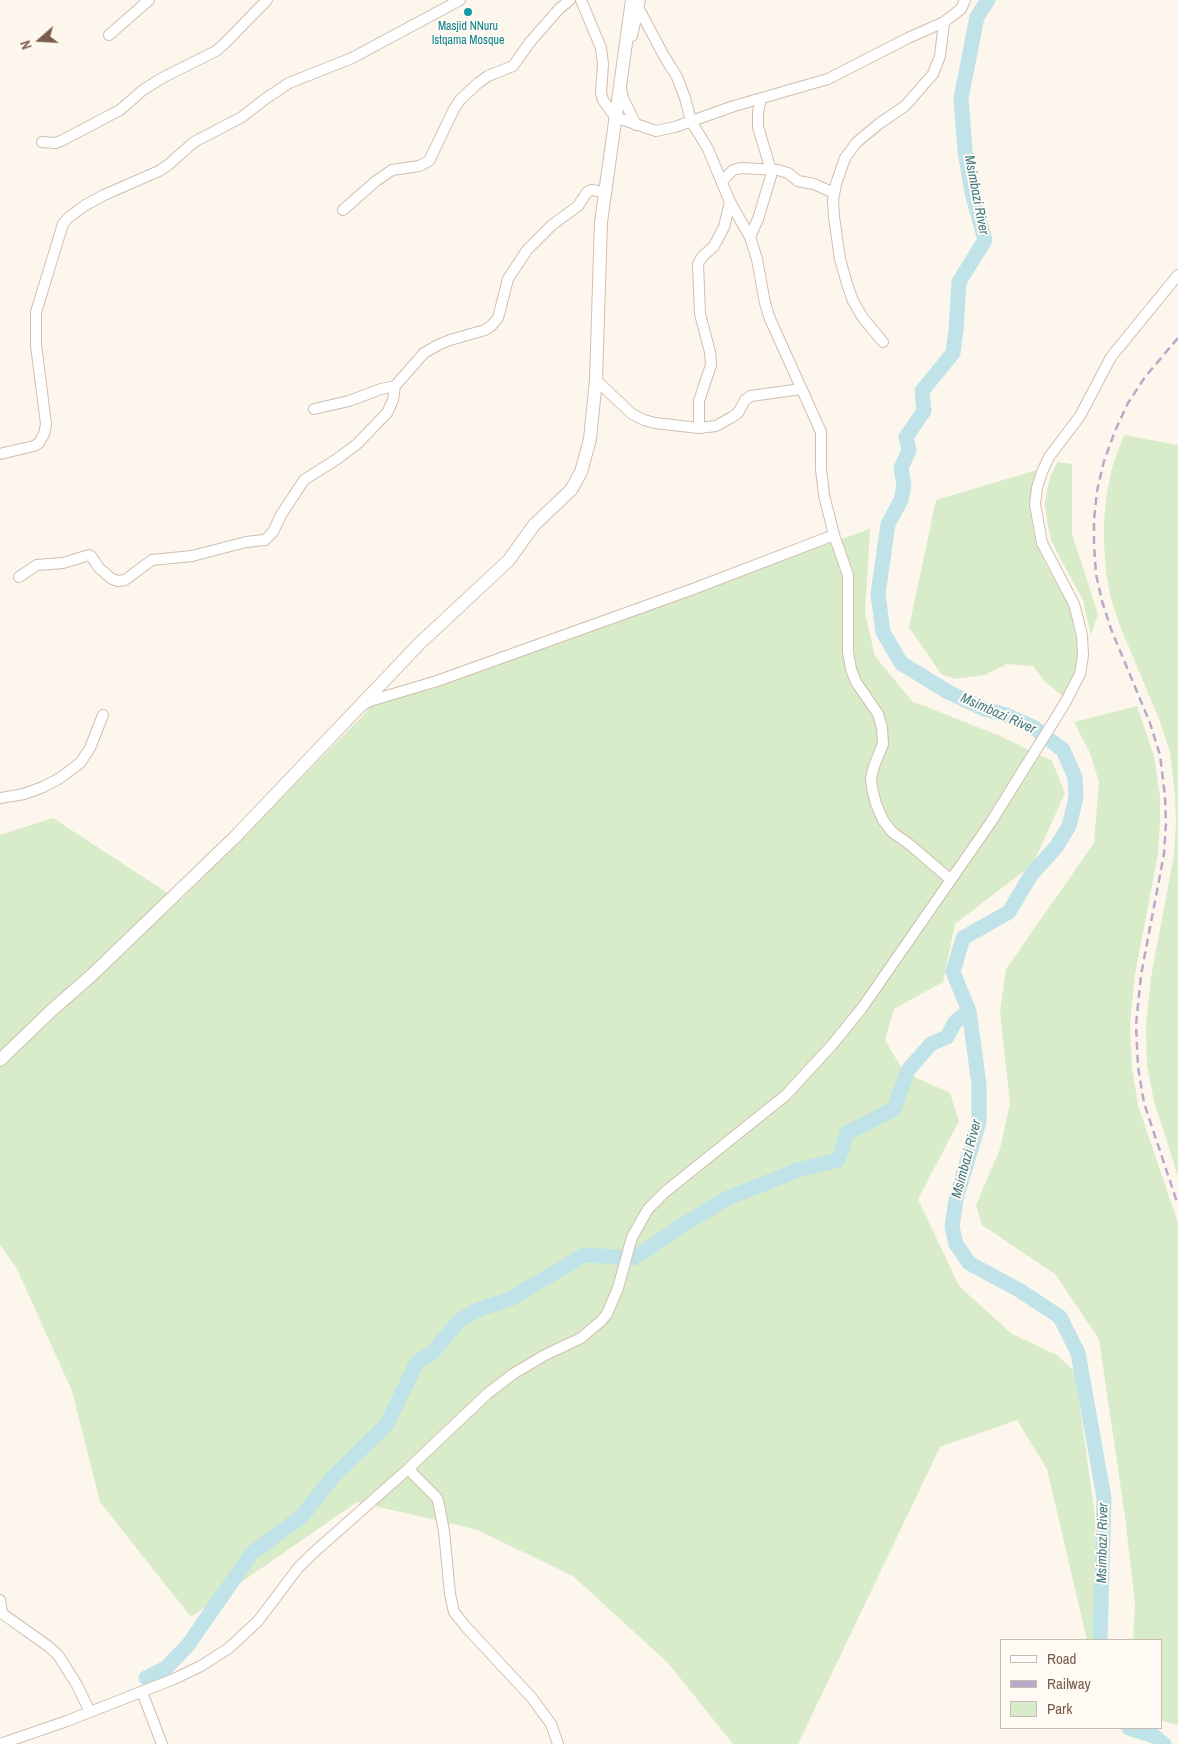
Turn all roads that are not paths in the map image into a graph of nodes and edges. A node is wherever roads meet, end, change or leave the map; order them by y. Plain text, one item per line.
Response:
1 (149, 0) edge
2 (268, 0) edge
3 (460, 0) edge
4 (570, 0) edge
5 (581, 0) edge
6 (965, 0) edge
7 (637, 3) edge
8 (944, 22) junction
9 (109, 35) dead end
10 (761, 98) junction
11 (615, 117) junction
12 (691, 121) junction
13 (636, 125) junction
14 (42, 142) dead end
15 (771, 170) junction
16 (722, 181) junction
17 (604, 192) junction
18 (834, 193) junction
19 (730, 202) junction
20 (343, 210) dead end
21 (750, 237) junction
22 (1178, 275) edge
23 (883, 342) dead end
24 (596, 380) junction
25 (395, 386) junction
26 (801, 389) junction
27 (314, 409) dead end
28 (699, 428) junction
29 (0, 454) edge
30 (834, 535) junction
31 (19, 577) dead end
32 (361, 706) junction
33 (103, 715) dead end
34 (0, 798) edge
35 (950, 880) junction
36 (0, 1060) edge
37 (408, 1469) junction
38 (0, 1600) edge
39 (1, 1612) edge
40 (142, 1692) junction
41 (90, 1712) junction
42 (0, 1744) edge
43 (162, 1744) edge
44 (558, 1744) edge

1 - 9 street
2 - 14 street
3 - 29 street
4 - 20 street
5 - 11 street
6 - 8 street
7 - 11 street
7 - 12 street
7 - 13 street
8 - 10 street
8 - 18 street
10 - 12 street
10 - 15 street
11 - 13 street
11 - 17 street
12 - 13 street
12 - 16 street
15 - 16 street
15 - 18 street
15 - 21 street
16 - 19 street
17 - 24 street
17 - 25 street
18 - 23 street
19 - 21 street
19 - 28 street
21 - 26 street
22 - 35 street
24 - 28 street
24 - 32 street
25 - 27 street
25 - 31 street
26 - 28 street
26 - 30 street
30 - 32 street
30 - 35 street
32 - 36 street
33 - 34 street
35 - 37 street
37 - 40 street
37 - 44 street
38 - 39 street
39 - 41 street
40 - 41 street
40 - 43 street
41 - 42 street

